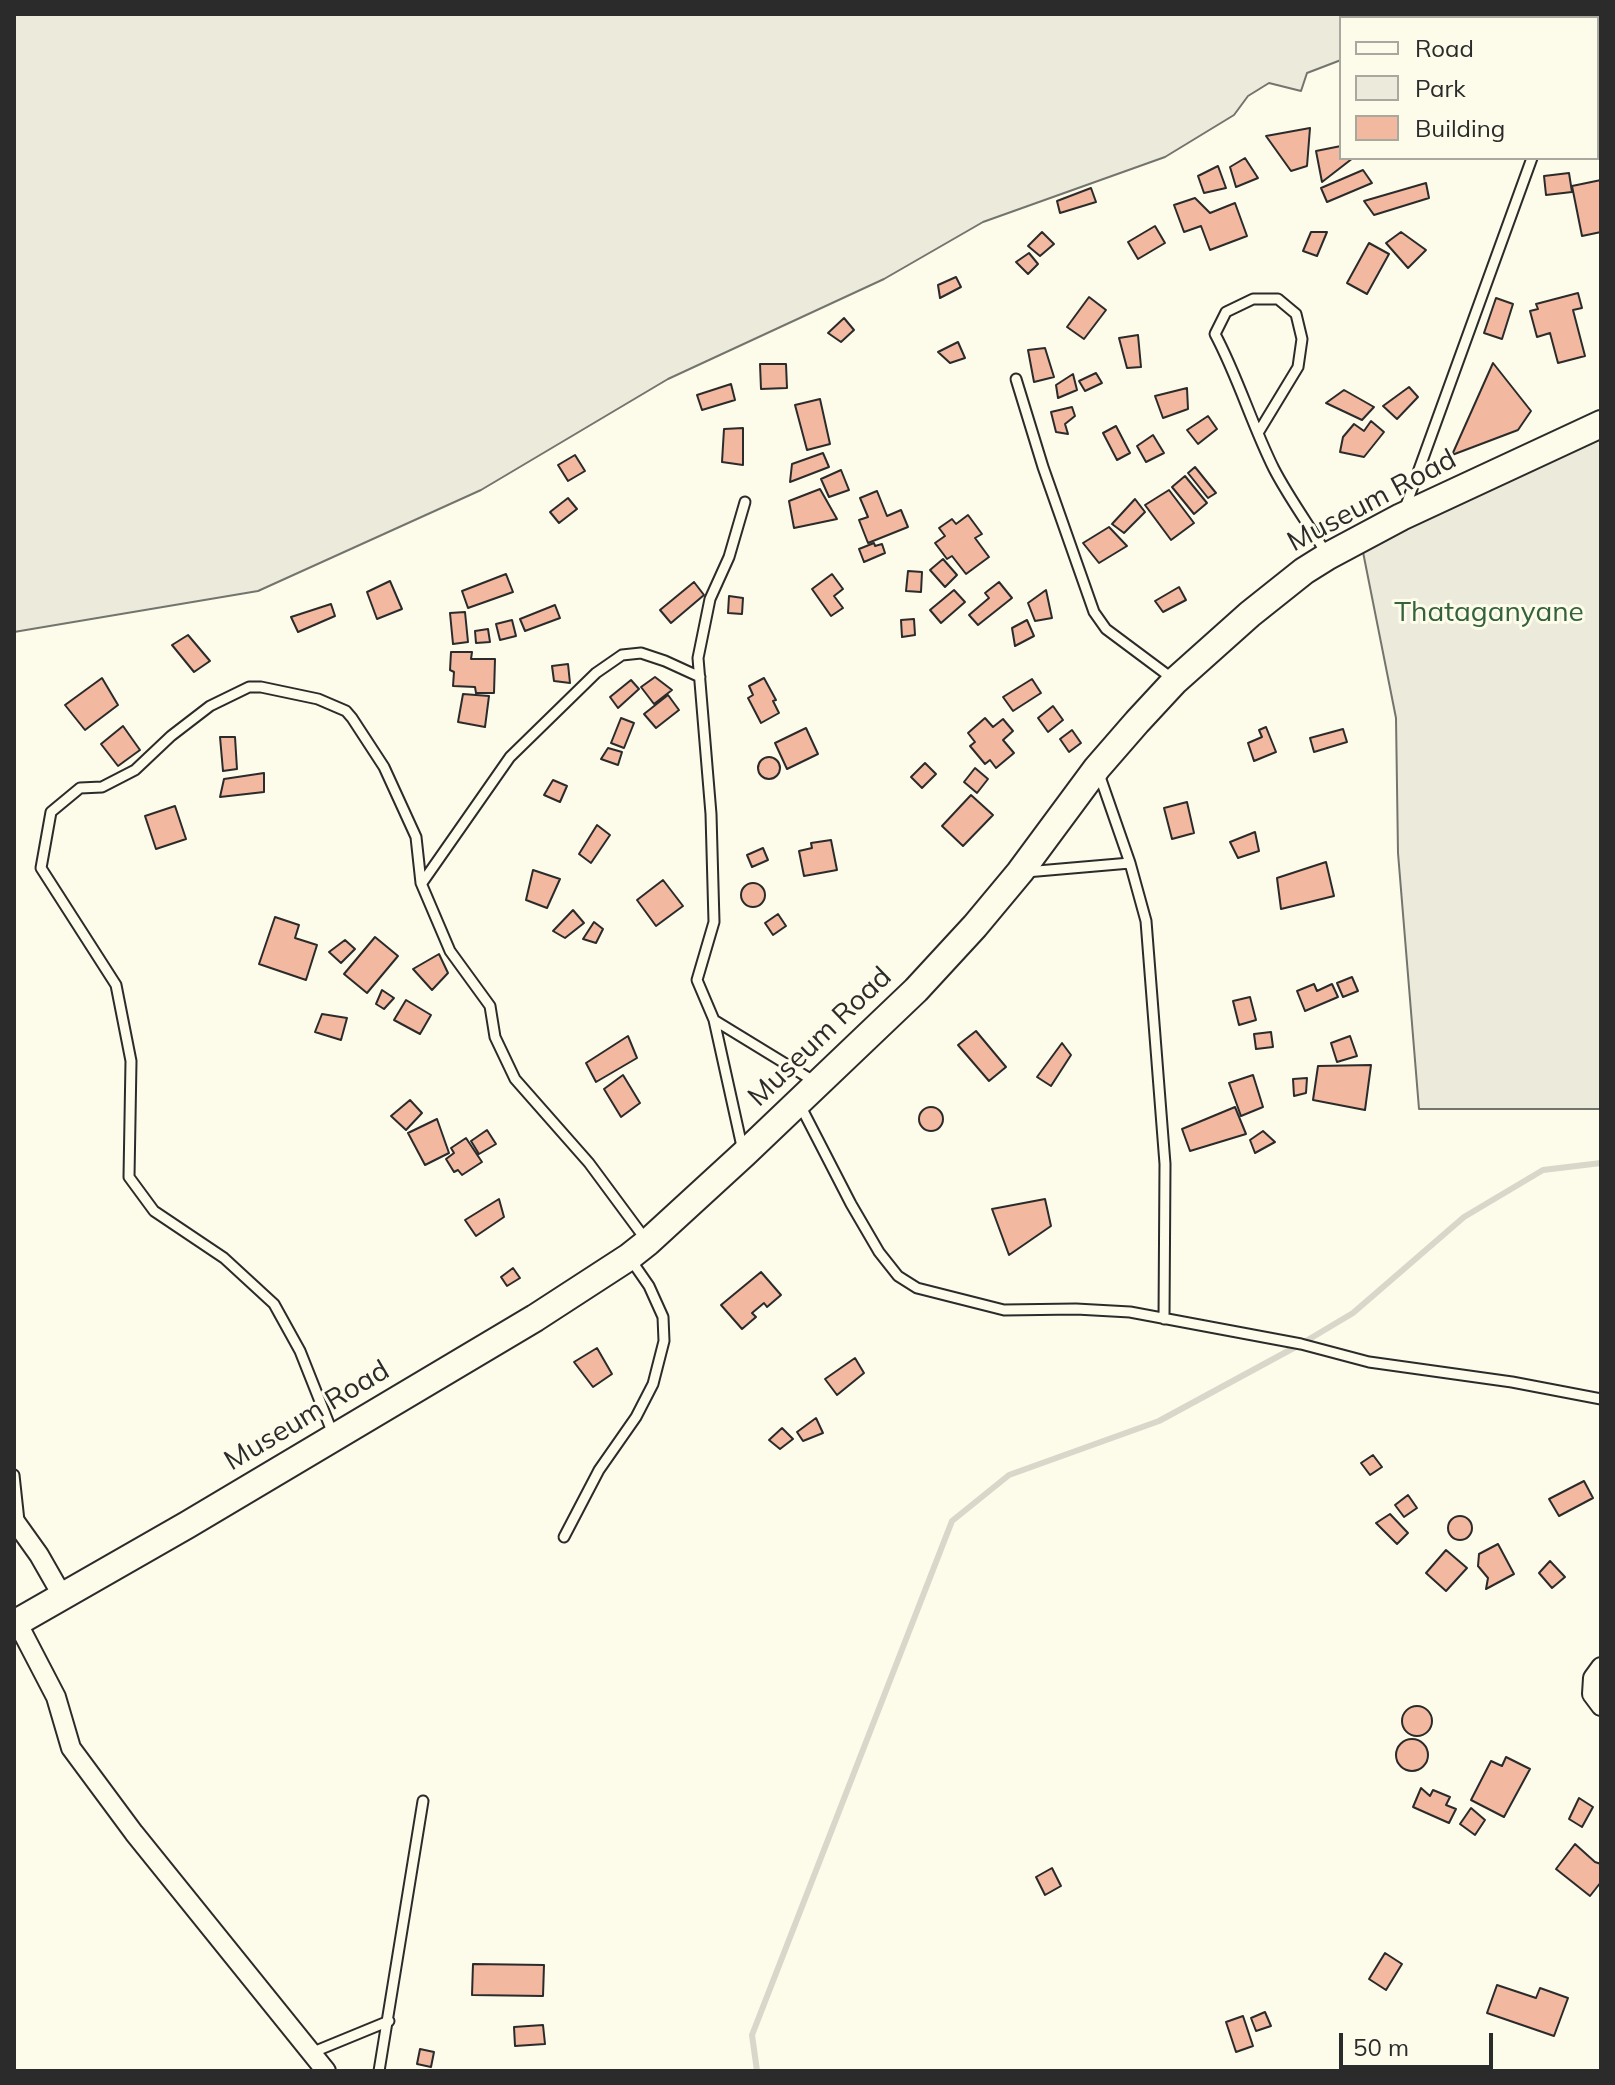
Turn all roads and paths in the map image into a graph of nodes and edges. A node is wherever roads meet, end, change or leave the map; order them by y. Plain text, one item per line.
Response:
1 (1531, 160) edge
2 (1016, 379) dead end
3 (1601, 424) edge
4 (1258, 433) junction
5 (745, 502) dead end
6 (1401, 517) junction
7 (1328, 556) junction
8 (700, 677) junction
9 (1175, 681) junction
10 (1097, 768) junction
11 (1130, 863) junction
12 (1020, 872) junction
13 (421, 883) junction
14 (714, 1020) junction
15 (818, 1084) junction
16 (798, 1102) junction
17 (744, 1154) junction
18 (639, 1250) junction
19 (1164, 1319) junction
20 (1601, 1399) edge
21 (334, 1437) junction
22 (14, 1475) edge
23 (16, 1523) edge
24 (564, 1537) dead end
25 (63, 1597) junction
26 (16, 1623) edge
27 (1601, 1667) edge
28 (1601, 1706) edge
29 (423, 1801) dead end
30 (389, 2021) junction
31 (311, 2053) junction
32 (326, 2071) edge
33 (379, 2071) edge

1 - 6 lane
2 - 9 lane
3 - 6 street, Museum Road
4 - 4 lane
4 - 7 lane
5 - 8 lane
6 - 7 street, Museum Road
7 - 9 street, Museum Road
8 - 13 lane
8 - 14 lane
9 - 10 street, Museum Road
10 - 11 lane
10 - 12 street, Museum Road
11 - 12 lane
11 - 19 lane
12 - 15 street, Museum Road
13 - 18 lane
13 - 21 lane
14 - 15 lane
14 - 17 lane
15 - 16 street, Museum Road
16 - 17 street, Museum Road
16 - 19 lane
17 - 18 street, Museum Road
18 - 21 street, Museum Road
18 - 24 lane
19 - 20 lane
21 - 25 street, Museum Road
22 - 23 lane
23 - 25 street
25 - 26 street, Museum Road
26 - 31 street
27 - 28 street
29 - 30 lane
30 - 31 lane
30 - 33 lane
31 - 32 street

